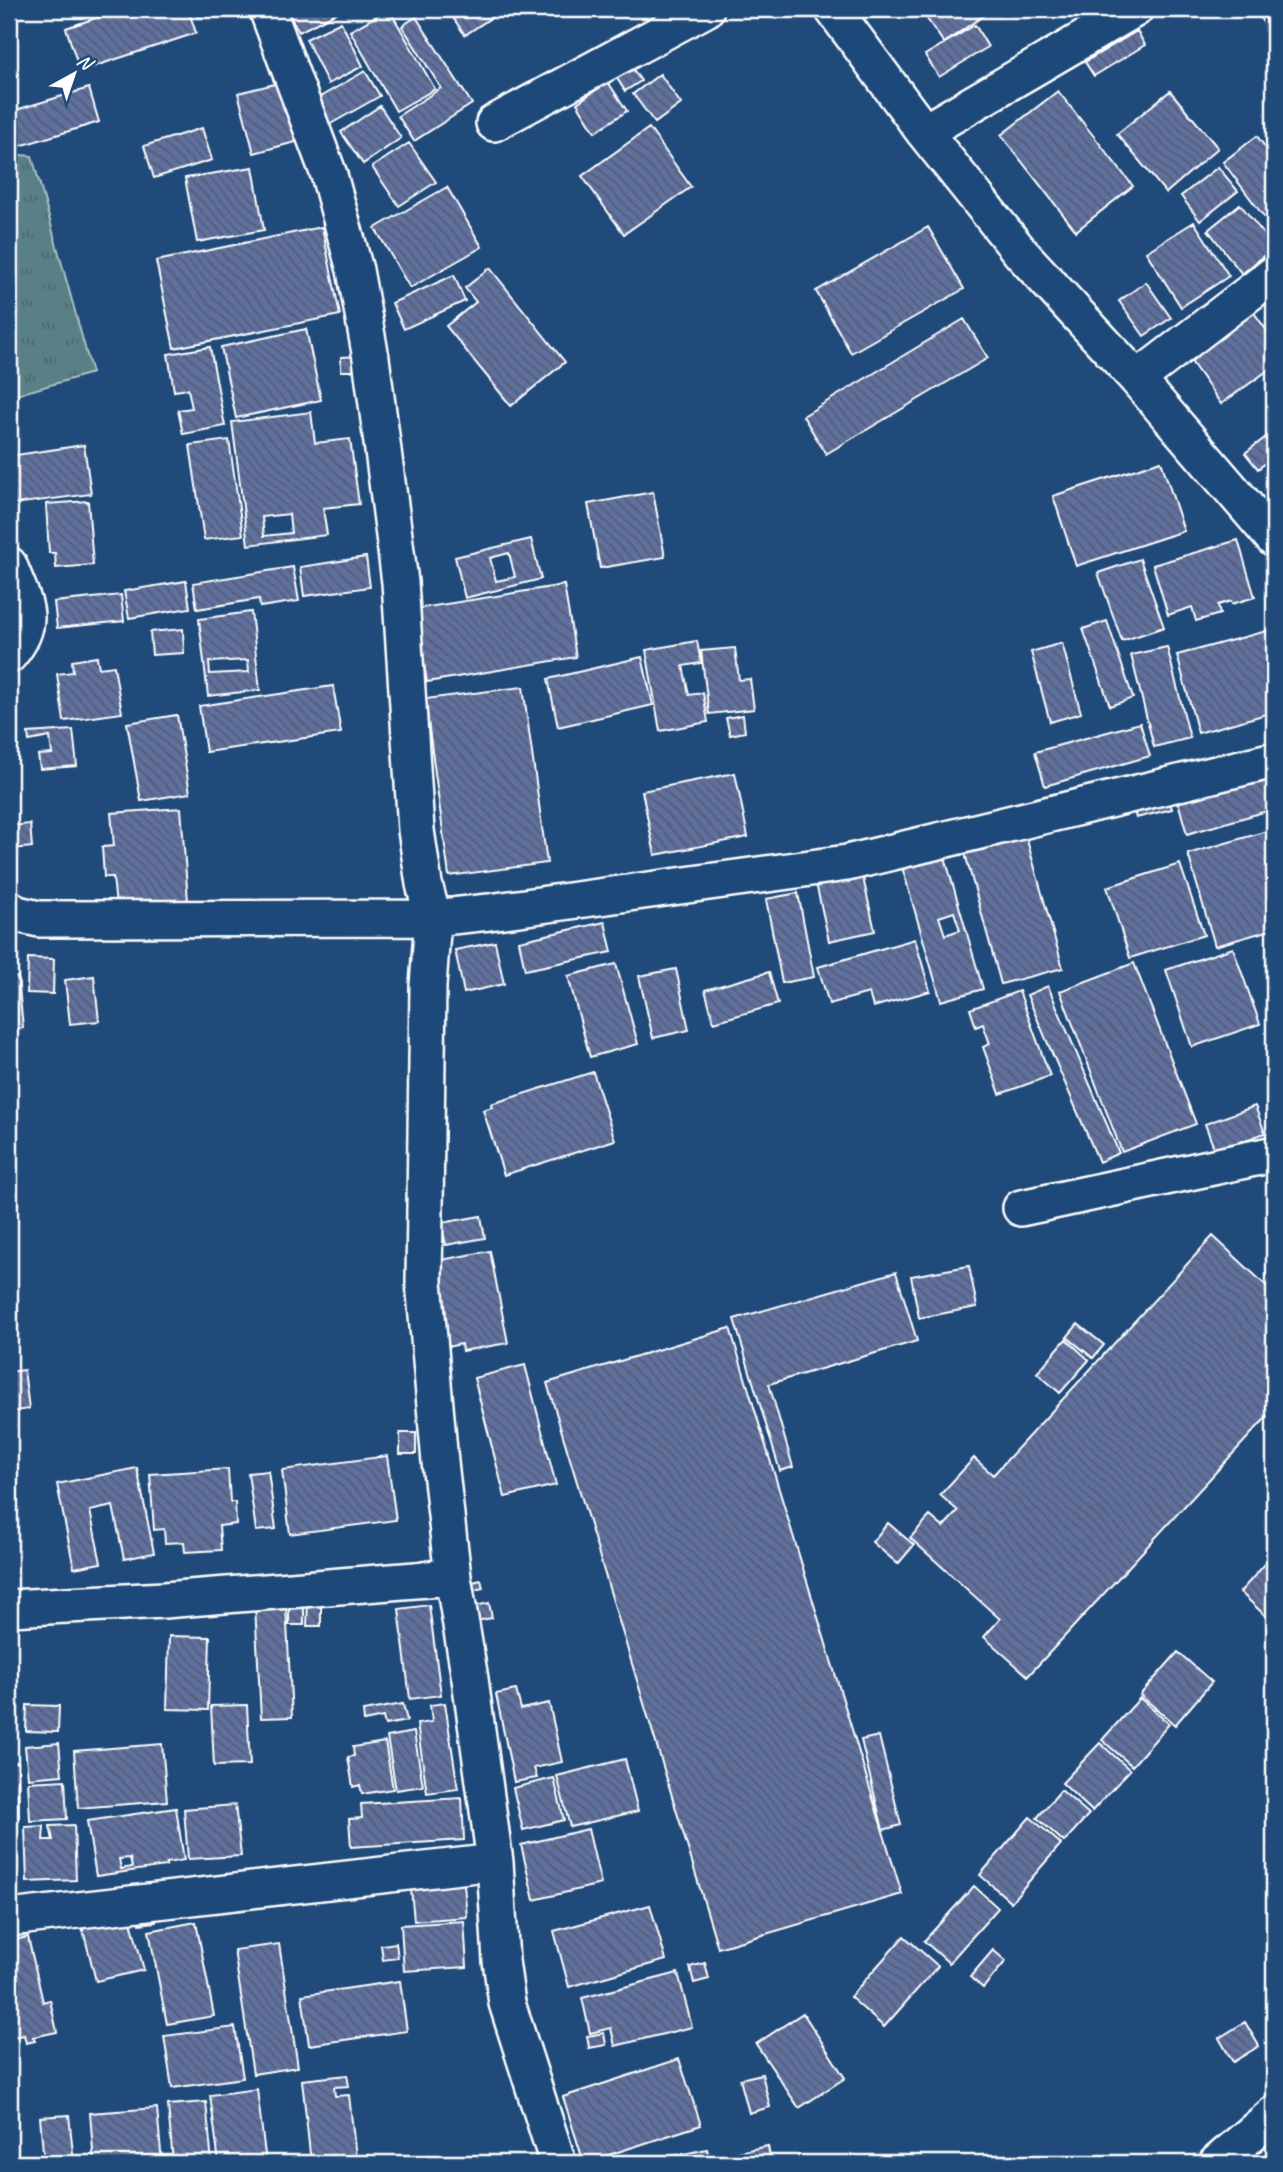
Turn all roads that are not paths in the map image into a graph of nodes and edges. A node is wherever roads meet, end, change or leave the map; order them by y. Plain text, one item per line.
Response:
1 (267, 9) edge
2 (706, 9) edge
3 (833, 9) edge
4 (1135, 9) edge
5 (494, 123) dead end
6 (923, 132) junction
7 (1274, 274) edge
8 (1137, 379) junction
9 (1274, 539) edge
10 (9, 565) edge
11 (9, 655) edge
12 (1274, 760) edge
13 (9, 908) edge
14 (433, 918) junction
15 (1274, 1154) edge
16 (1021, 1208) dead end
17 (453, 1577) junction
18 (9, 1608) edge
19 (495, 1862) junction
20 (9, 1918) edge
21 (1274, 2114) edge
22 (558, 2163) edge
23 (1217, 2163) edge

1 - 14 street
2 - 5 street
3 - 6 street
4 - 6 street
6 - 8 street
7 - 8 street
8 - 9 street
10 - 11 street
12 - 14 street
13 - 14 street
14 - 17 street
15 - 16 street
17 - 18 street
17 - 19 street
19 - 20 street
19 - 22 street
21 - 23 street

